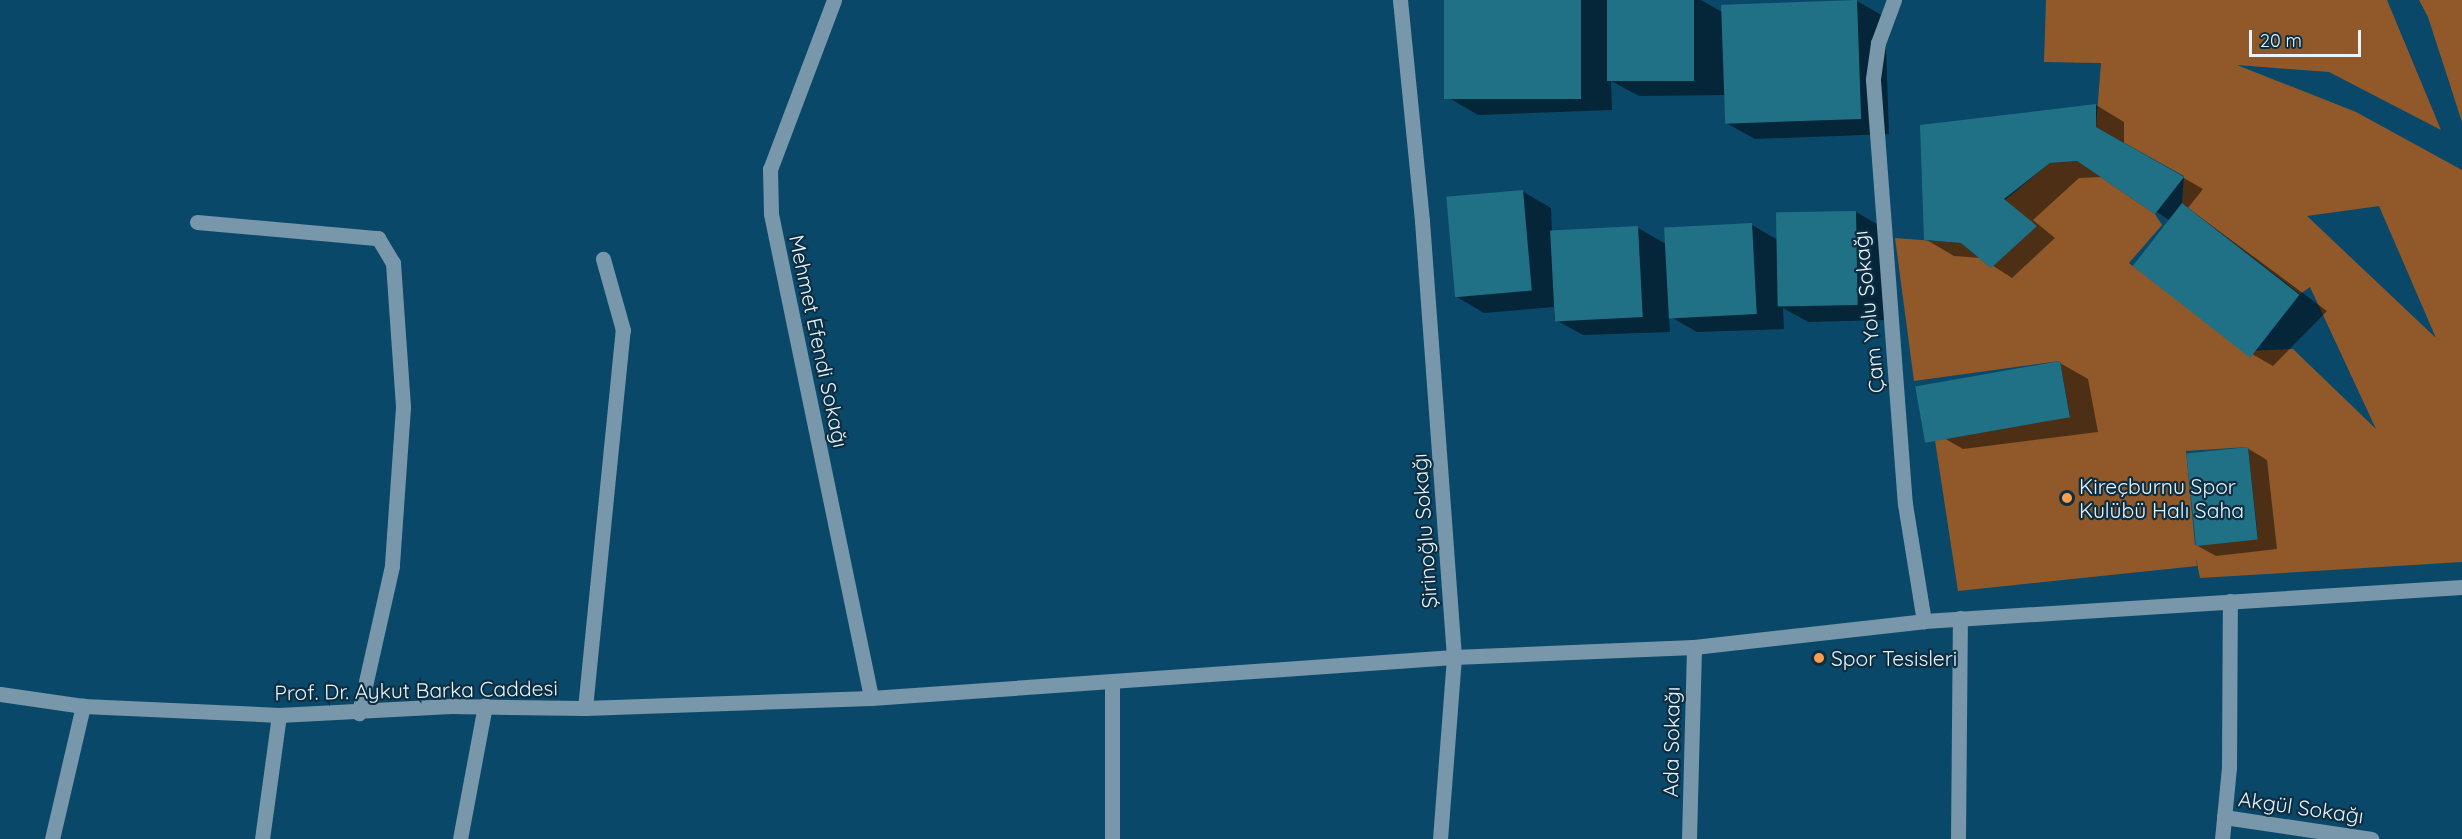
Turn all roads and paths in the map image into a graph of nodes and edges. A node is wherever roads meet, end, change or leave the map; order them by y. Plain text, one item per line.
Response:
1 (834, 0) edge
2 (1400, 0) edge
3 (1894, 0) edge
4 (197, 222) dead end
5 (603, 259) dead end
6 (2462, 587) edge
7 (2229, 601) junction
8 (1960, 618) junction
9 (1924, 621) junction
10 (1694, 647) junction
11 (1454, 657) junction
12 (1112, 681) junction
13 (0, 694) edge
14 (871, 698) junction
15 (485, 705) junction
16 (83, 706) junction
17 (585, 708) junction
18 (359, 713) junction
19 (279, 715) junction
20 (2224, 817) junction
21 (52, 839) edge
22 (262, 839) edge
23 (460, 839) edge
24 (1112, 839) edge
25 (1440, 839) edge
26 (1689, 839) edge
27 (1958, 839) edge
28 (2222, 839) edge
29 (2372, 839) edge

1 - 14 street, Mehmet Efendi Sokağı
2 - 11 street, Şirinoğlu Sokağı
3 - 9 street, Çam Yolu Sokağı
4 - 18 street
5 - 17 street
6 - 7 street, Prof. Dr. Aykut Barka Caddesi
7 - 8 street, Prof. Dr. Aykut Barka Caddesi
7 - 20 street
8 - 9 street, Prof. Dr. Aykut Barka Caddesi
8 - 27 street
9 - 10 street, Prof. Dr. Aykut Barka Caddesi
10 - 11 street, Prof. Dr. Aykut Barka Caddesi
10 - 26 street, Ada Sokağı
11 - 12 street, Prof. Dr. Aykut Barka Caddesi
11 - 25 street, Şirinoğlu Sokağı
12 - 14 street, Prof. Dr. Aykut Barka Caddesi
12 - 24 street
13 - 16 street, Prof. Dr. Aykut Barka Caddesi
14 - 17 street, Prof. Dr. Aykut Barka Caddesi
15 - 17 street, Prof. Dr. Aykut Barka Caddesi
15 - 18 street, Prof. Dr. Aykut Barka Caddesi
15 - 23 street
16 - 19 street, Prof. Dr. Aykut Barka Caddesi
16 - 21 street
18 - 19 street, Prof. Dr. Aykut Barka Caddesi
19 - 22 street
20 - 28 street
20 - 29 street, Akgül Sokağı

